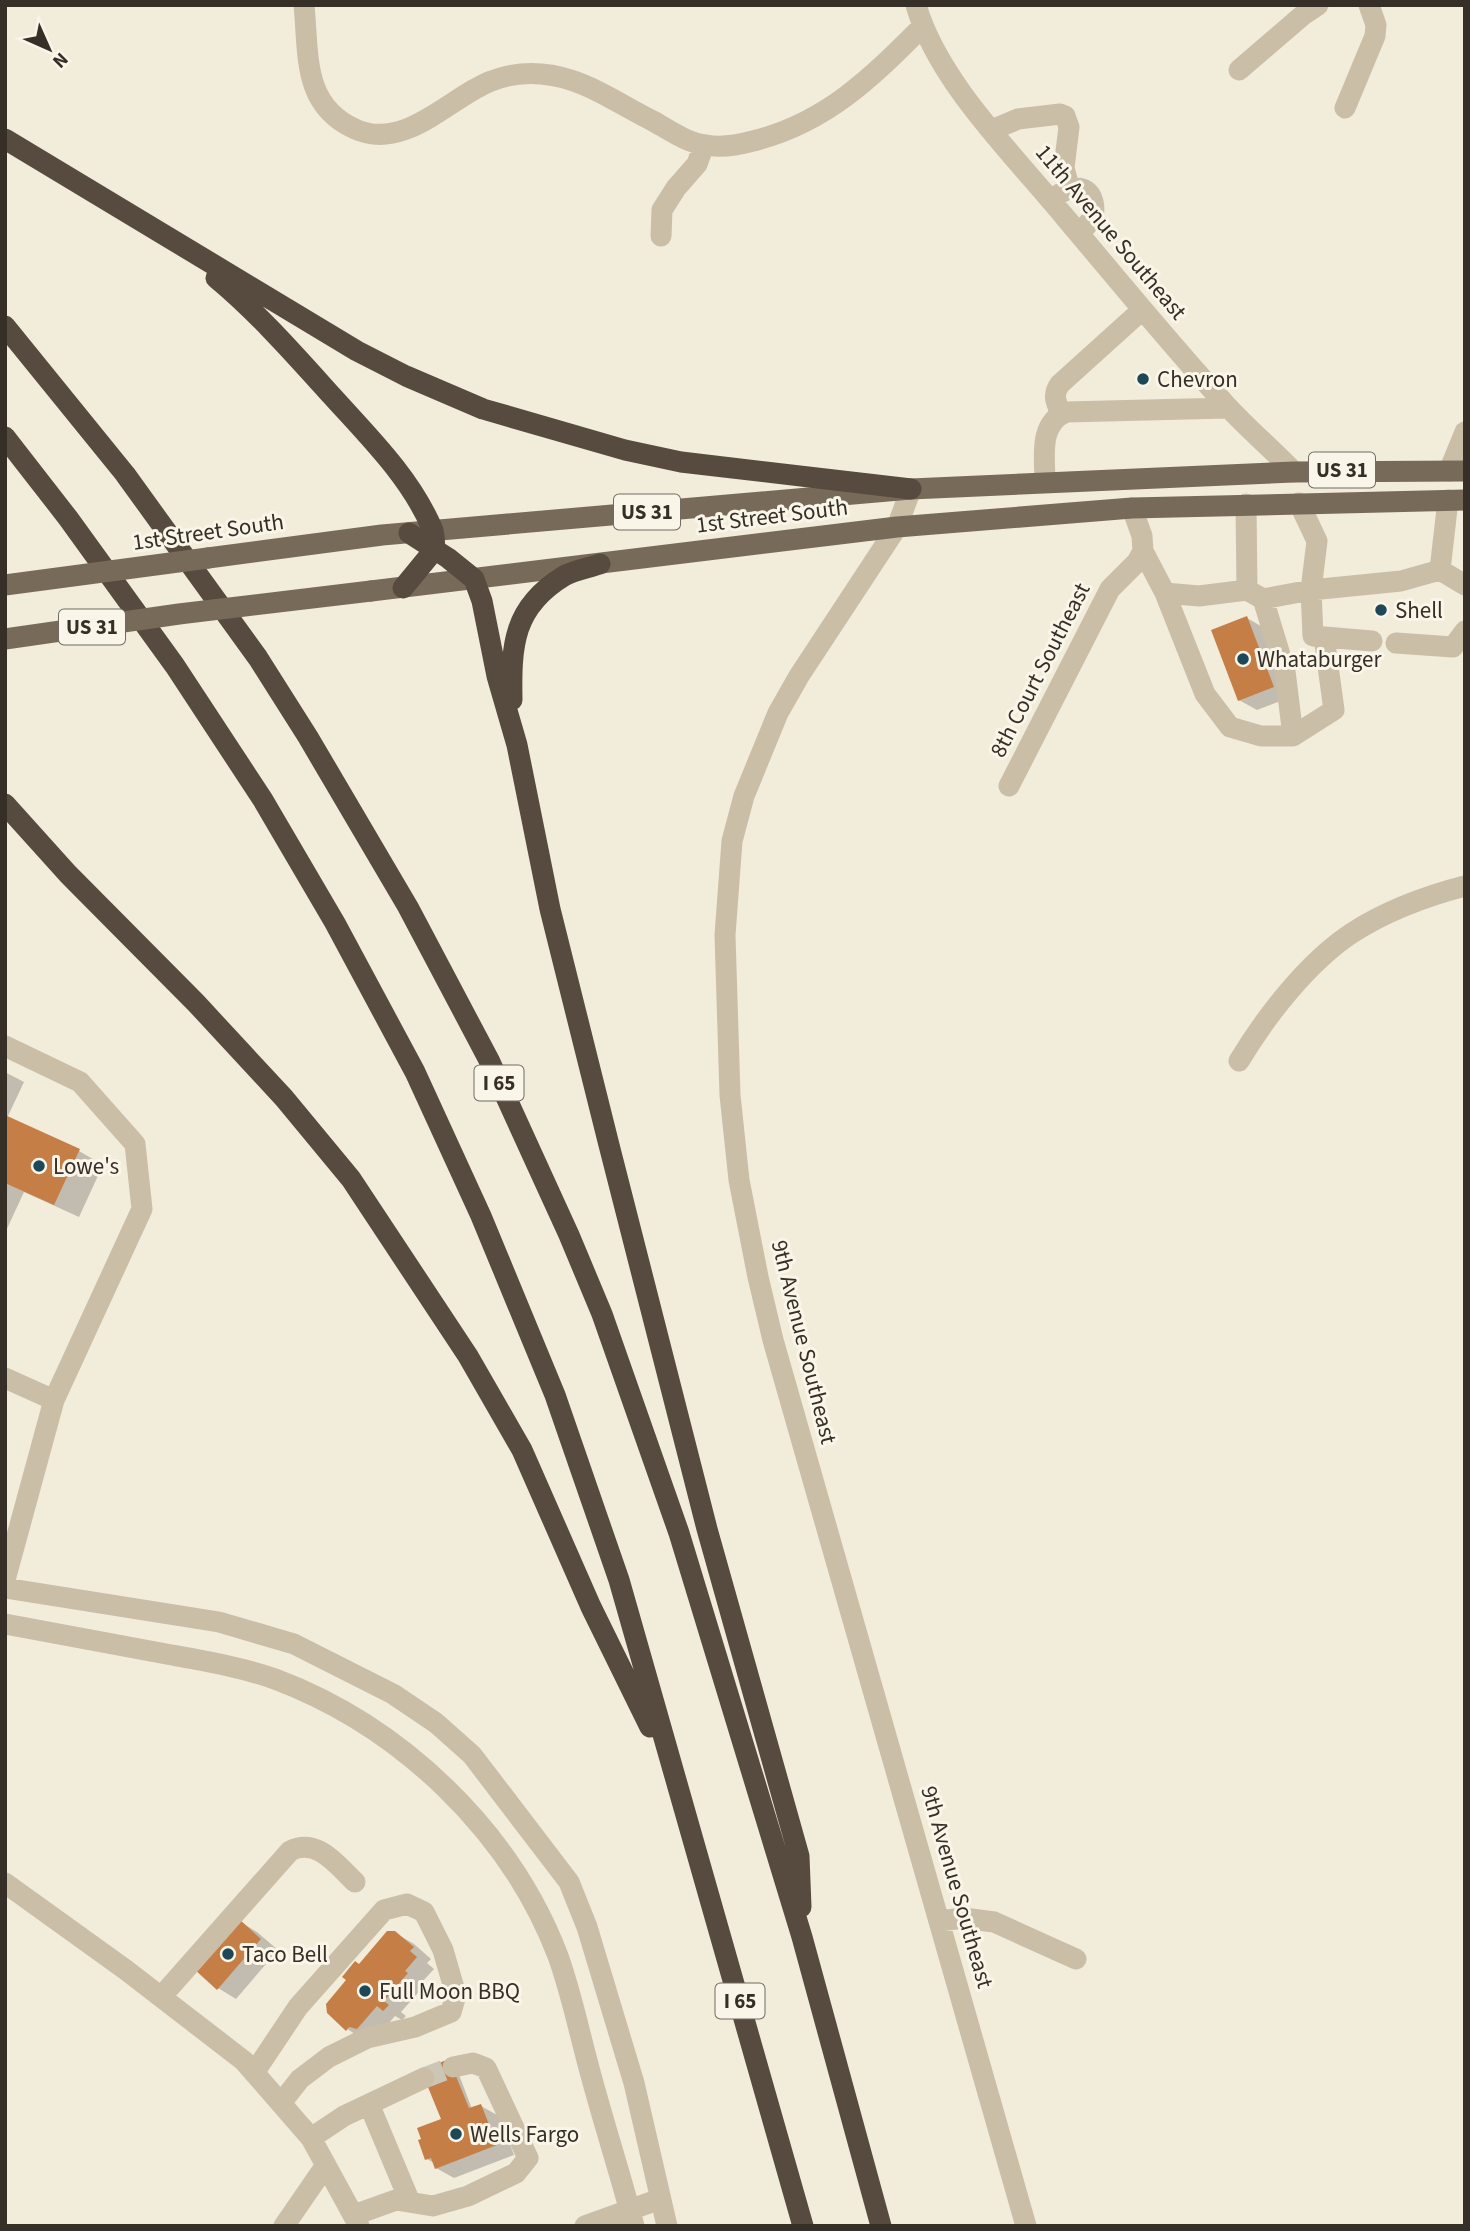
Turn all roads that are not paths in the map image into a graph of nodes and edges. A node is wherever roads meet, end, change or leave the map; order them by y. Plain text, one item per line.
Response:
1 (304, 5) edge
2 (916, 5) edge
3 (1318, 5) edge
4 (1369, 5) edge
5 (922, 27) junction
6 (1239, 70) dead end
7 (1345, 108) dead end
8 (992, 130) junction
9 (5, 139) edge
10 (704, 145) junction
11 (1069, 187) junction
12 (1051, 201) junction
13 (156, 228) junction
14 (1079, 234) junction
15 (661, 236) dead end
16 (1142, 310) junction
17 (5, 326) edge
18 (1228, 408) junction
19 (1060, 414) junction
20 (1465, 432) edge
21 (5, 437) edge
22 (1294, 471) junction
23 (1457, 471) edge
24 (1045, 482) junction
25 (911, 489) junction
26 (1456, 500) edge
27 (1246, 503) junction
28 (1299, 503) junction
29 (1132, 508) junction
30 (897, 527) junction
31 (409, 533) joint
32 (434, 540) junction
33 (1143, 551) junction
34 (600, 564) junction
35 (1440, 570) junction
36 (474, 579) junction
37 (5, 585) edge
38 (1465, 586) edge
39 (403, 588) junction
40 (1311, 590) junction
41 (1165, 593) junction
42 (1255, 594) junction
43 (1465, 631) edge
44 (1324, 637) junction
45 (5, 639) edge
46 (1372, 641) dead end
47 (1396, 643) dead end
48 (513, 733) junction
49 (1293, 736) junction
50 (1009, 786) dead end
51 (5, 804) edge
52 (1465, 886) edge
53 (5, 1046) edge
54 (1239, 1060) dead end
55 (5, 1378) edge
56 (54, 1399) junction
57 (12, 1525) edge
58 (5, 1580) edge
59 (5, 1588) edge
60 (5, 1624) edge
61 (674, 1776) junction
62 (355, 1881) dead end
63 (5, 1882) edge
64 (939, 1921) junction
65 (802, 1937) junction
66 (1076, 1959) dead end
67 (161, 1997) junction
68 (453, 2067) tunnel mouth
69 (254, 2073) junction
70 (424, 2078) tunnel mouth
71 (281, 2102) junction
72 (369, 2104) junction
73 (311, 2138) junction
74 (326, 2165) junction
75 (660, 2199) junction
76 (410, 2202) junction
77 (632, 2218) edge
78 (357, 2220) edge
79 (284, 2226) edge
80 (585, 2226) edge
81 (667, 2226) edge
82 (803, 2226) edge
83 (881, 2226) edge
84 (1026, 2226) edge

1 - 10 street
2 - 5 street, 11th Avenue Southeast
3 - 6 street
4 - 7 street
5 - 8 street, 11th Avenue Southeast
5 - 10 street
8 - 11 street
8 - 12 street, 11th Avenue Southeast
9 - 13 highway
10 - 15 street
11 - 12 street
11 - 14 street
12 - 14 street, 11th Avenue Southeast
13 - 25 highway
13 - 32 highway
14 - 16 street, 11th Avenue Southeast
16 - 18 street, 11th Avenue Southeast
16 - 19 street
17 - 65 highway, I 65
18 - 19 street
18 - 22 street, 11th Avenue Southeast
19 - 24 street
20 - 23 street
21 - 61 highway, I 65
22 - 23 main road, 1st Street South / US 31
22 - 24 main road, 1st Street South / US 31
22 - 28 main road
23 - 26 main road
24 - 25 main road, 1st Street South / US 31
25 - 30 street, 9th Avenue Southeast
25 - 32 main road, 1st Street South / US 31
26 - 28 main road, 1st Street South / US 31
26 - 35 street
27 - 28 main road, 1st Street South / US 31
27 - 29 main road, 1st Street South / US 31
27 - 42 street
28 - 40 street
29 - 30 main road, 1st Street South / US 31
29 - 33 street
30 - 34 main road, 1st Street South / US 31
30 - 64 street, 9th Avenue Southeast
31 - 32 highway
31 - 37 main road, 1st Street South / US 31, bridge
32 - 36 highway
32 - 39 highway
33 - 41 street
33 - 50 street, 8th Court Southeast
34 - 36 main road, 1st Street South / US 31
34 - 48 highway
35 - 38 street
35 - 40 street
36 - 39 main road, 1st Street South / US 31
36 - 48 highway
39 - 45 main road, 1st Street South / US 31, bridge
40 - 42 street
40 - 44 street
41 - 42 street
41 - 49 street
42 - 49 street
43 - 47 street
44 - 46 street
44 - 49 street
48 - 65 highway
51 - 61 highway
52 - 54 street
53 - 56 street
55 - 56 street
56 - 57 street
57 - 58 street
59 - 75 street
60 - 77 street
61 - 82 highway, I 65
62 - 67 street
63 - 67 street
64 - 66 street
64 - 84 street, 9th Avenue Southeast
65 - 83 highway, I 65
67 - 69 street
68 - 76 street
69 - 71 street
69 - 71 street
70 - 72 street
71 - 73 street
72 - 73 street
72 - 76 street
73 - 74 street
74 - 78 street
74 - 79 street
75 - 77 street
75 - 81 street
76 - 78 street
77 - 80 street

